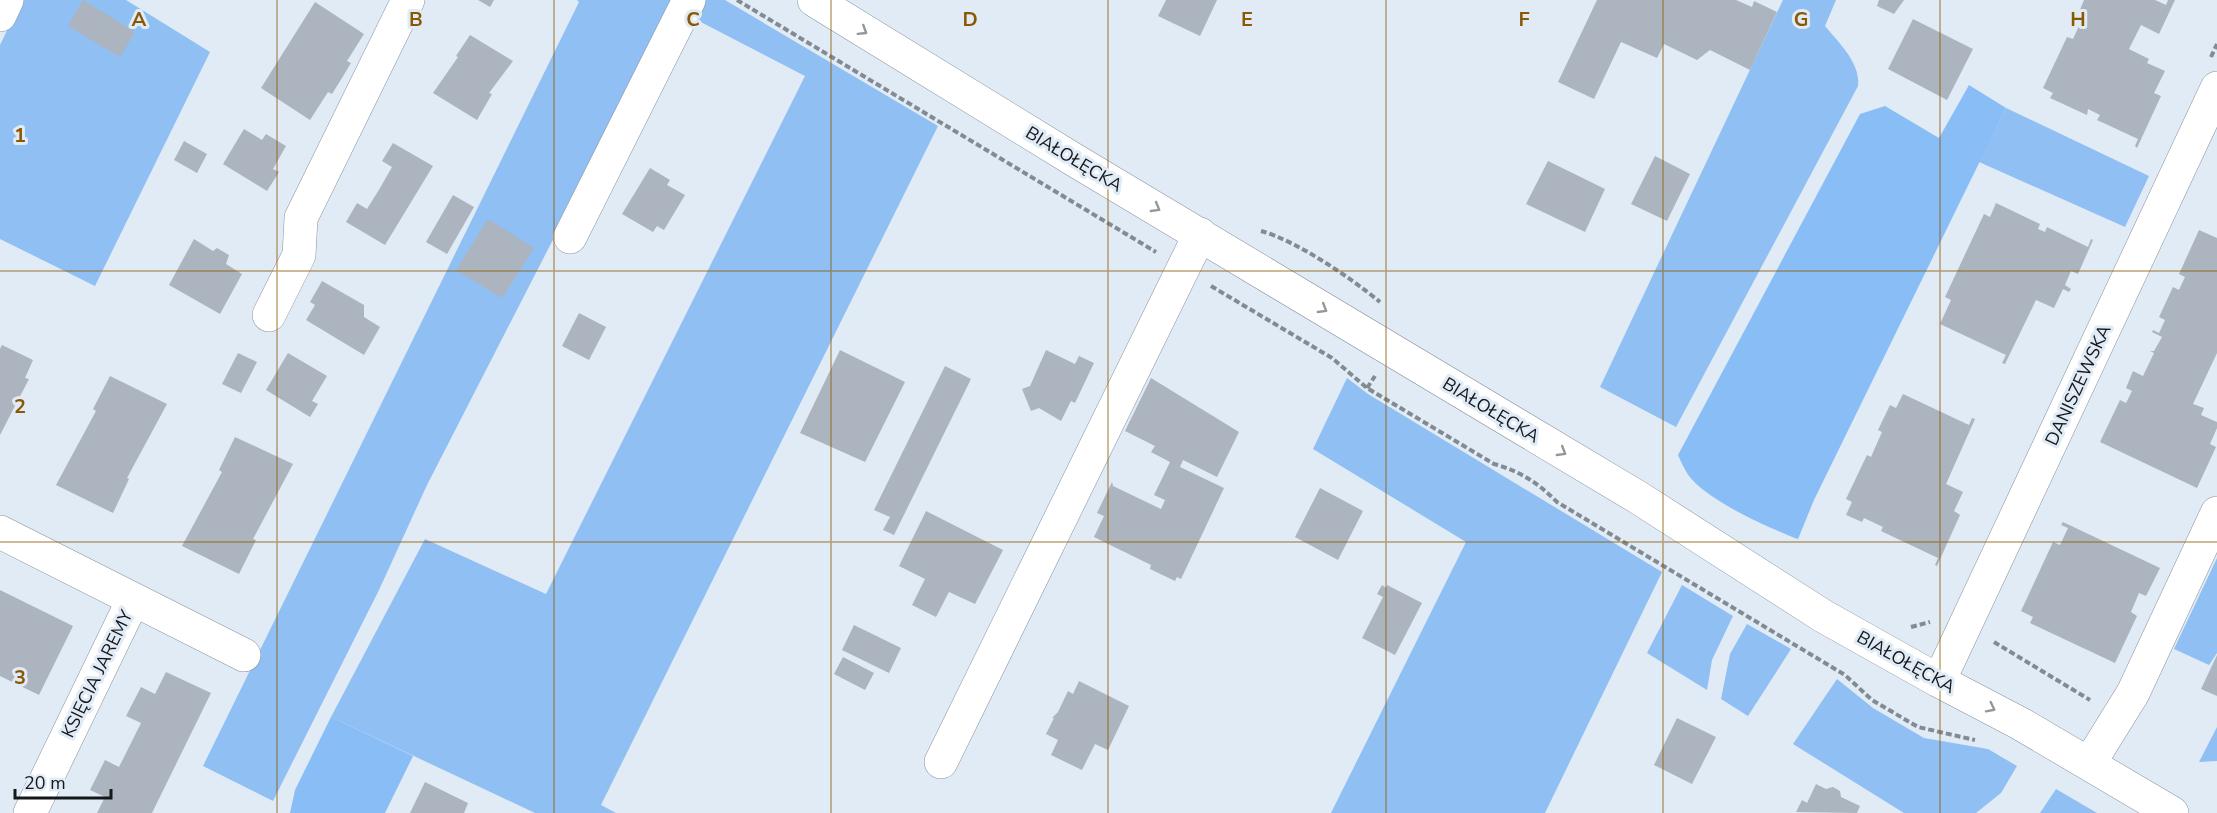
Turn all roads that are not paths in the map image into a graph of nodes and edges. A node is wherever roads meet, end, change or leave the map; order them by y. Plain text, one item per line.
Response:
1 (7, 0) edge
2 (408, 0) edge
3 (689, 0) edge
4 (814, 0) edge
5 (0, 15) edge
6 (2217, 88) edge
7 (1200, 234) junction
8 (570, 237) dead end
9 (269, 315) dead end
10 (2217, 513) edge
11 (0, 532) edge
12 (133, 600) junction
13 (244, 656) dead end
14 (1939, 681) junction
15 (941, 762) dead end
16 (2089, 764) junction
17 (30, 813) edge
18 (2172, 813) edge

1 - 5 street
2 - 9 street
3 - 8 street
4 -> 7 street, BIAŁOŁĘCKA
6 - 14 street, DANISZEWSKA
7 -> 14 street, BIAŁOŁĘCKA
7 - 15 street
10 - 16 street
11 - 12 street
12 - 13 street
12 - 17 street, KSIĘCIA JAREMY
14 -> 16 street, BIAŁOŁĘCKA
16 - 18 street, BIAŁOŁĘCKA

